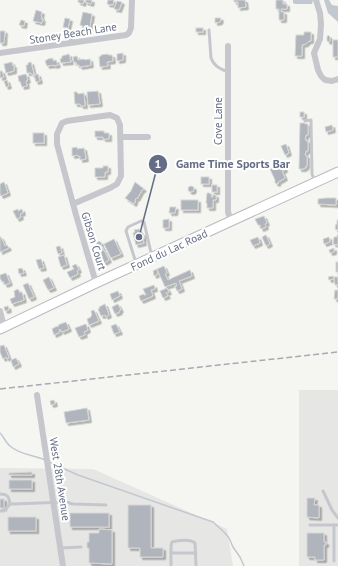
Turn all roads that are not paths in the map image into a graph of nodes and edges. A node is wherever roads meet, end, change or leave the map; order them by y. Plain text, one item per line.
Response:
1 (132, 0) edge
2 (316, 0) edge
3 (209, 30) dead end
4 (228, 46) dead end
5 (0, 53) edge
6 (228, 72) junction
7 (338, 78) edge
8 (305, 121) dead end
9 (121, 137) junction
10 (148, 137) dead end
11 (338, 172) edge
12 (315, 182) junction
13 (73, 204) junction
14 (231, 221) junction
15 (152, 257) junction
16 (136, 264) junction
17 (96, 283) junction
18 (0, 311) edge
19 (2, 328) edge
20 (37, 395) dead end
21 (323, 491) dead end
22 (0, 494) edge
23 (54, 503) junction
24 (10, 504) junction
25 (106, 505) dead end
26 (0, 511) edge
27 (338, 518) edge
28 (310, 525) dead end
29 (336, 525) edge
30 (81, 547) dead end
31 (61, 548) junction
32 (171, 553) junction
33 (196, 553) junction
34 (334, 561) dead end
35 (64, 566) edge
36 (171, 566) edge
37 (196, 566) edge

1 - 5 street, Stoney Beach Lane
2 - 7 street
3 - 6 lane
4 - 6 street, Cove Lane
6 - 14 street, Cove Lane
8 - 12 lane
9 - 10 street
9 - 13 street, Gibson Court
9 - 13 street, Gibson Court
11 - 12 main road, Fond du Lac Road
12 - 14 main road, Fond du Lac Road
13 - 17 street, Gibson Court
14 - 15 main road, Fond du Lac Road
15 - 16 main road, Fond du Lac Road
15 - 16 lane
16 - 17 main road, Fond du Lac Road
17 - 19 main road, Fond du Lac Road
18 - 19 street
20 - 23 street, West 28th Avenue
21 - 27 lane
22 - 24 lane
23 - 24 lane
23 - 25 lane
23 - 31 street, West 28th Avenue
24 - 26 lane
28 - 29 lane
29 - 34 lane
30 - 31 lane
31 - 35 street, West 28th Avenue
32 - 33 lane
32 - 33 lane
32 - 36 lane
33 - 37 lane

